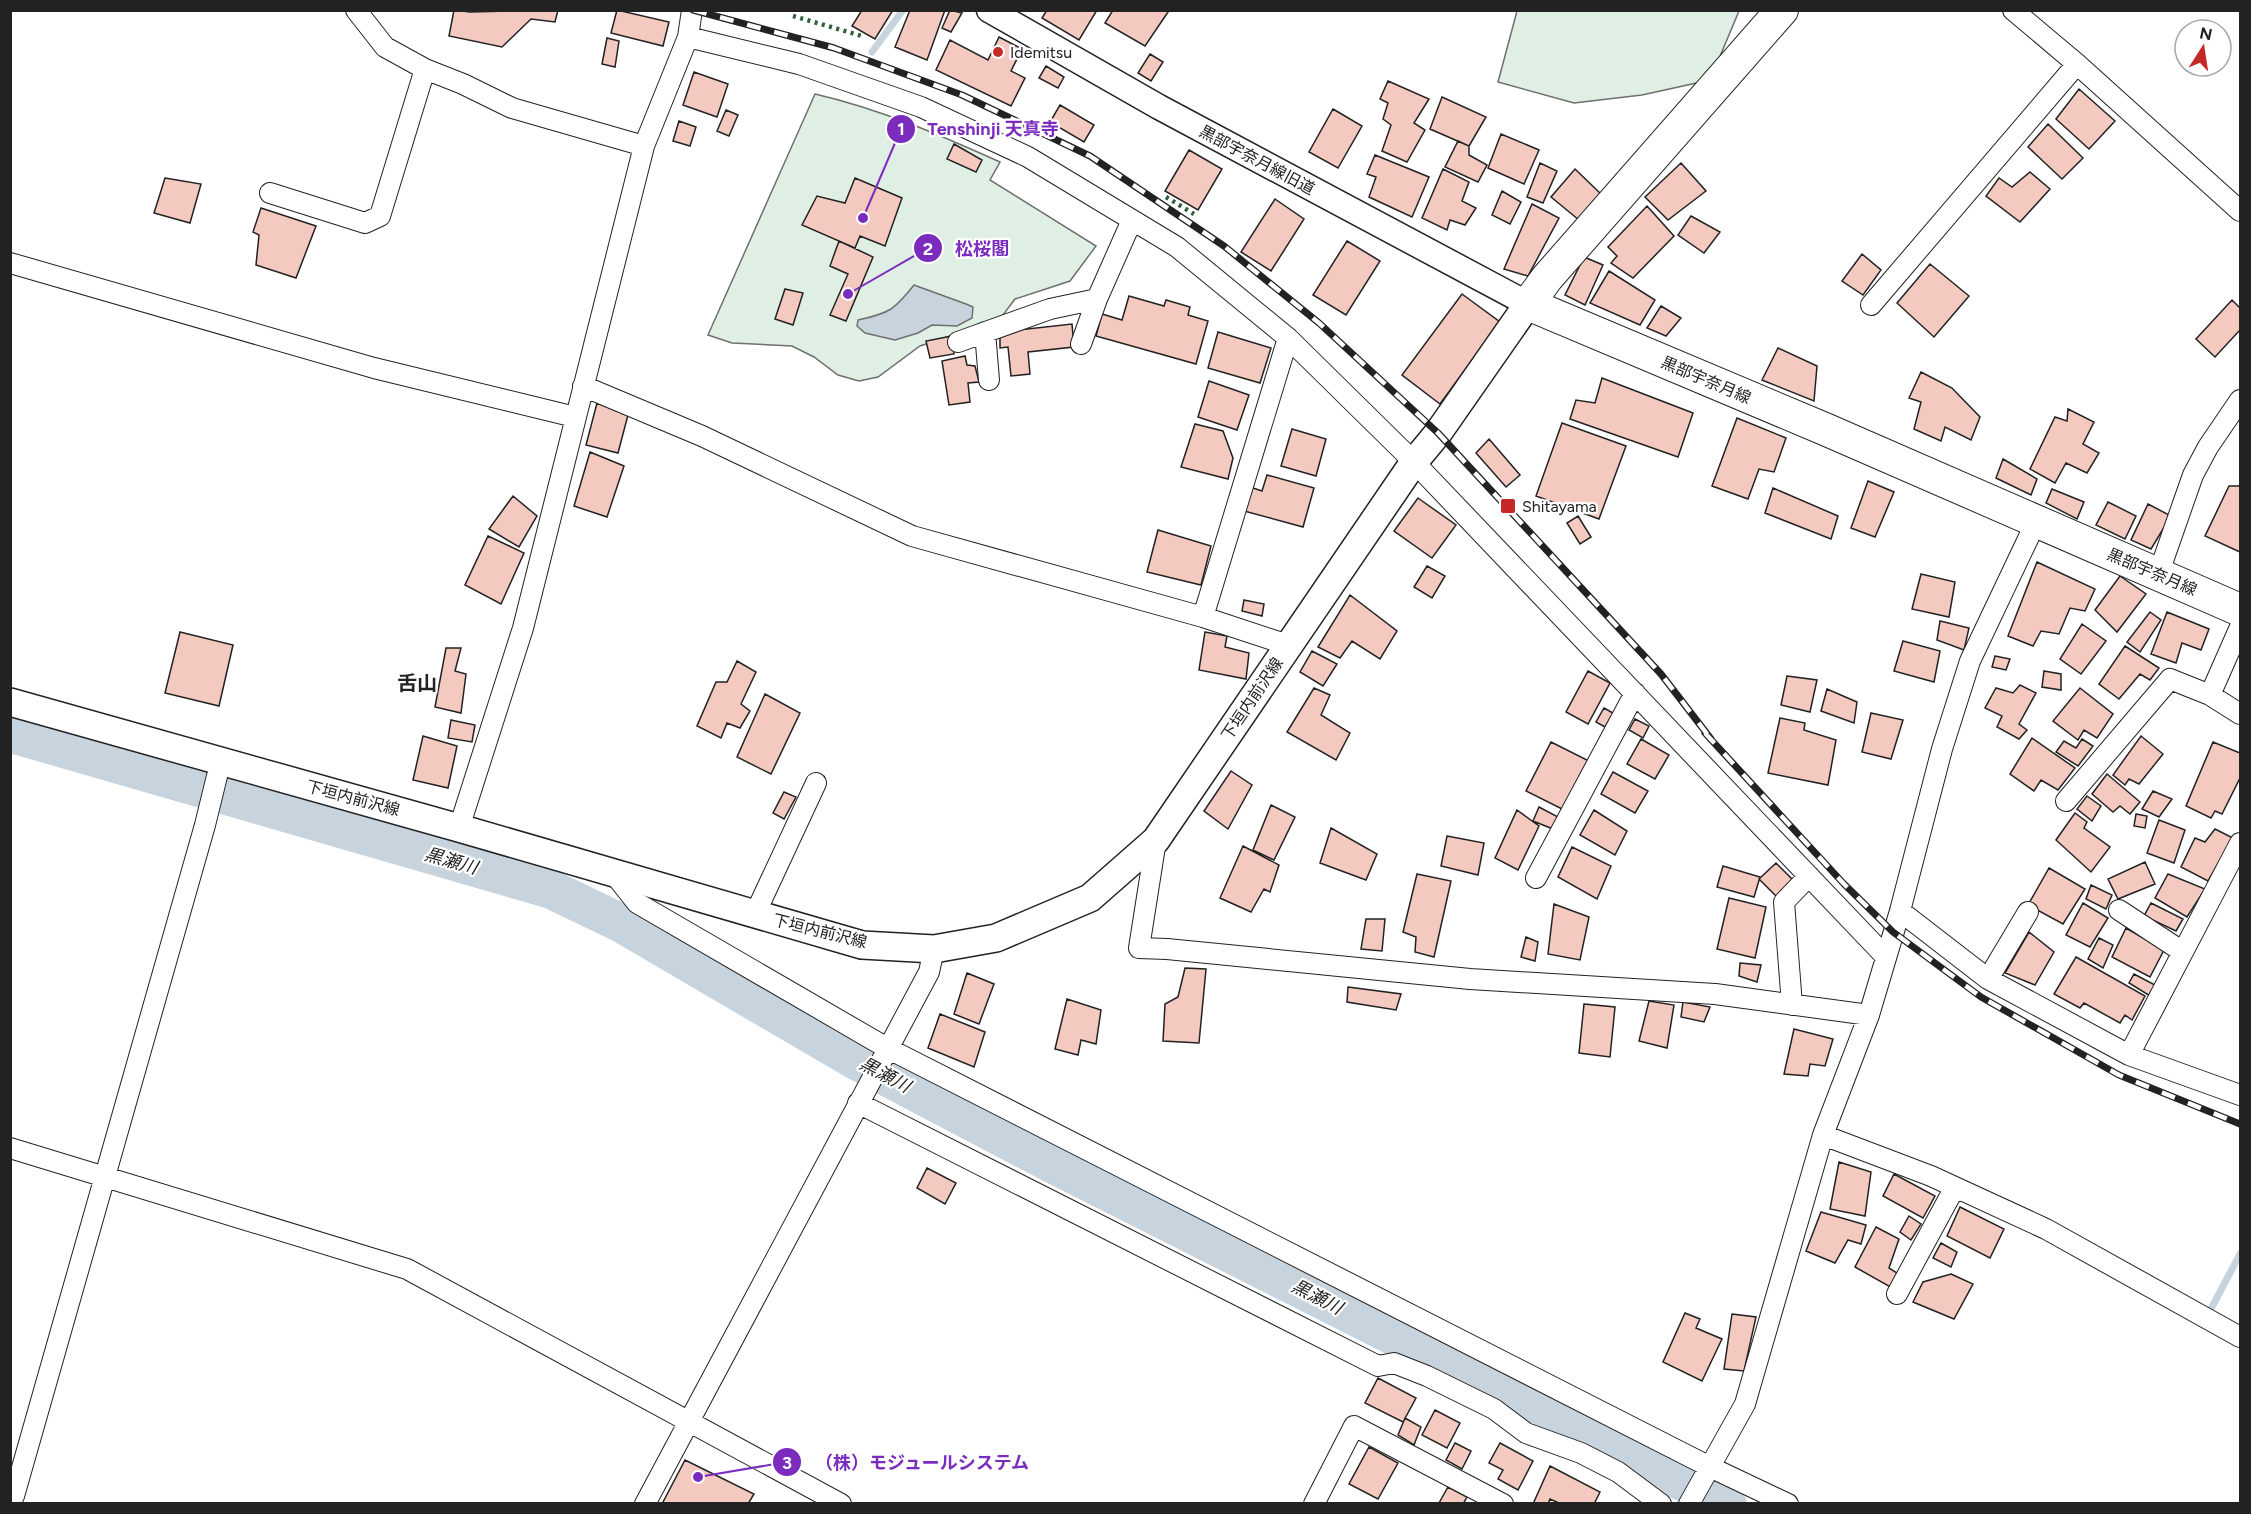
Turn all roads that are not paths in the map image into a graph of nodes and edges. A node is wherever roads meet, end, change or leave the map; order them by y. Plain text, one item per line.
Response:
1 (356, 10) edge
2 (692, 10) edge
3 (990, 10) edge
4 (1782, 10) edge
5 (2013, 10) edge
6 (688, 37) junction
7 (2077, 64) junction
8 (425, 69) junction
9 (644, 146) junction
10 (270, 193) dead end
11 (2241, 211) edge
12 (1132, 220) junction
13 (10, 263) edge
14 (1097, 299) junction
15 (1528, 304) junction
16 (1871, 305) dead end
17 (985, 332) junction
18 (1288, 338) junction
19 (958, 342) dead end
20 (1081, 344) dead end
21 (989, 380) dead end
22 (583, 386) junction
23 (2241, 400) edge
24 (575, 417) junction
25 (1414, 462) junction
26 (2036, 522) junction
27 (2158, 575) junction
28 (2241, 610) edge
29 (1203, 617) junction
30 (2241, 627) edge
31 (1288, 645) junction
32 (1635, 693) junction
33 (2210, 695) junction
34 (10, 702) edge
35 (2241, 714) edge
36 (220, 769) junction
37 (816, 783) dead end
38 (2066, 801) dead end
39 (459, 828) junction
40 (1156, 840) junction
41 (2241, 843) edge
42 (614, 874) junction
43 (1809, 876) junction
44 (1536, 878) dead end
45 (2119, 910) dead end
46 (1899, 911) junction
47 (2028, 912) dead end
48 (755, 914) junction
49 (934, 949) junction
50 (2184, 952) junction
51 (1886, 957) junction
52 (1988, 979) junction
53 (1792, 1005) junction
54 (1869, 1015) junction
55 (887, 1048) junction
56 (2130, 1055) junction
57 (2241, 1095) edge
58 (862, 1097) junction
59 (1823, 1135) junction
60 (10, 1148) edge
61 (104, 1176) junction
62 (1955, 1187) junction
63 (1897, 1294) dead end
64 (2241, 1337) edge
65 (688, 1423) junction
66 (1710, 1467) junction
67 (10, 1499) edge
68 (645, 1503) edge
69 (841, 1503) edge
70 (1314, 1503) edge
71 (1503, 1503) edge
72 (1661, 1503) edge
73 (1689, 1503) edge
74 (1788, 1503) edge

1 - 8 street
2 - 6 street
3 - 15 street, 黒部宇奈月線旧道
4 - 15 main road
5 - 7 street
6 - 9 street
6 - 12 street
7 - 11 street
7 - 16 street
8 - 9 street
8 - 10 street
9 - 22 street
12 - 14 street
12 - 18 street
13 - 24 street
14 - 17 street
14 - 20 street
15 - 25 main road, 下垣内前沢線
15 - 26 main road, 黒部宇奈月線
17 - 19 street
17 - 21 street
18 - 25 street
18 - 29 street
22 - 24 street
22 - 29 street
23 - 27 street
24 - 39 street
25 - 31 main road, 下垣内前沢線
25 - 32 street
26 - 27 main road, 黒部宇奈月線
26 - 46 street
27 - 28 main road, 黒部宇奈月線
29 - 31 street
30 - 33 street
31 - 40 main road, 下垣内前沢線
32 - 43 street
32 - 44 street
33 - 35 street
33 - 38 street
34 - 36 main road, 下垣内前沢線
36 - 39 main road, 下垣内前沢線
36 - 61 street
37 - 48 street
39 - 42 main road, 下垣内前沢線
40 - 49 main road, 下垣内前沢線
40 - 53 street
41 - 50 street
42 - 48 main road, 下垣内前沢線
42 - 55 street
43 - 51 street
43 - 53 street
45 - 50 street
46 - 51 street
46 - 52 street
47 - 52 street
48 - 49 main road, 下垣内前沢線
49 - 55 street
50 - 56 street
51 - 54 street
52 - 56 street
53 - 54 street
54 - 59 street
55 - 58 street
55 - 66 street
56 - 57 street
58 - 65 street
58 - 72 street
59 - 62 street
59 - 66 street
60 - 61 street
61 - 65 street
61 - 67 street
62 - 63 street
62 - 64 street
65 - 68 street
65 - 69 street
66 - 73 street
66 - 74 street
70 - 71 street

